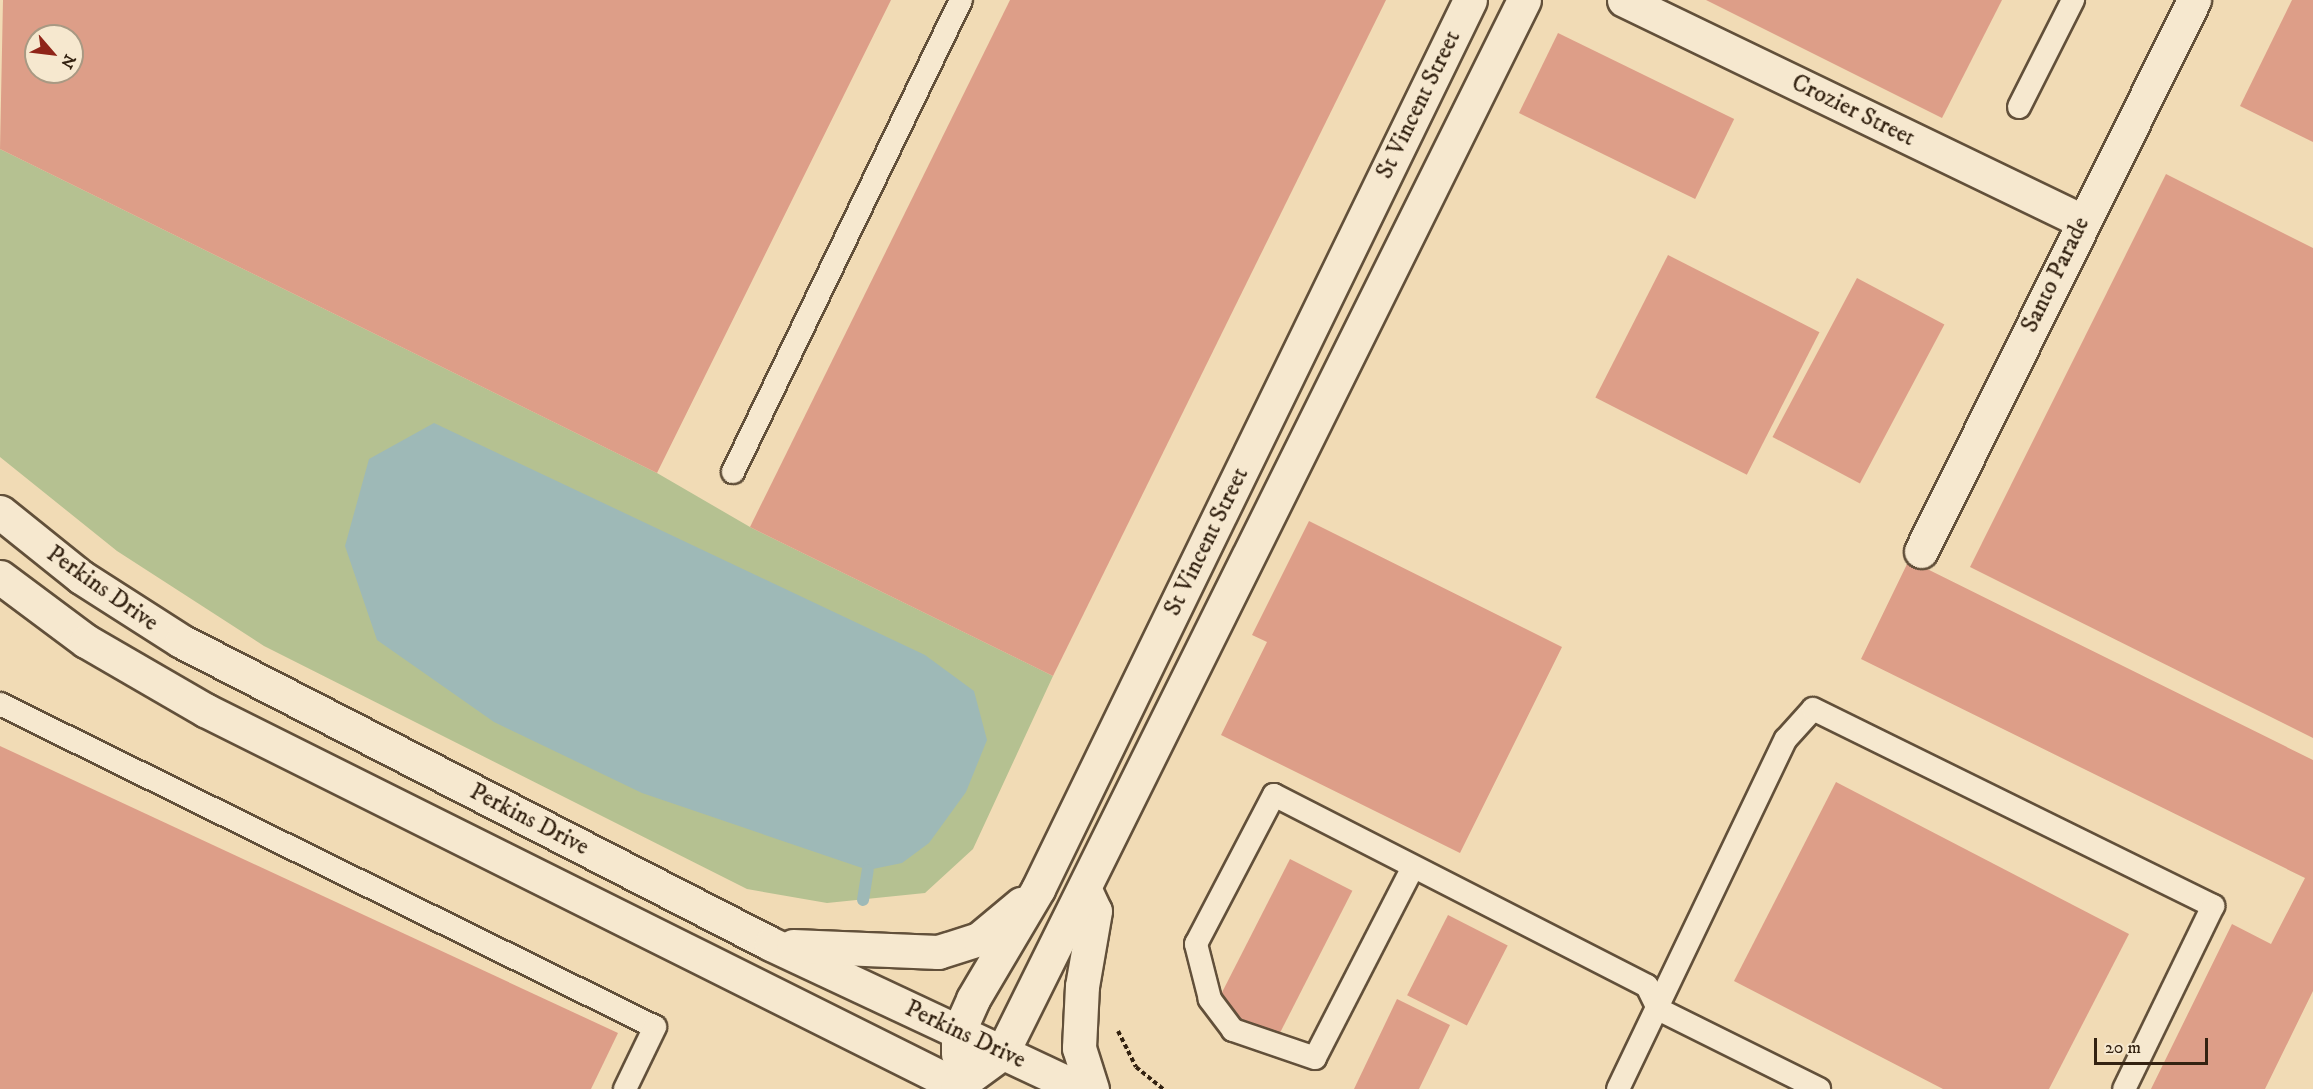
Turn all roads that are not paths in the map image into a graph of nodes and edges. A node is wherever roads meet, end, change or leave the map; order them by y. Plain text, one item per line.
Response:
1 (961, 0) edge
2 (1470, 0) edge
3 (1524, 0) edge
4 (1624, 0) edge
5 (2073, 0) edge
6 (2194, 0) edge
7 (2019, 107) dead end
8 (2082, 221) junction
9 (733, 472) dead end
10 (0, 512) edge
11 (1921, 551) dead end
12 (0, 577) edge
13 (0, 704) edge
14 (1412, 869) junction
15 (1038, 889) junction
16 (1085, 890) junction
17 (771, 944) junction
18 (1658, 1009) junction
19 (958, 1033) junction
20 (1002, 1053) junction
21 (960, 1087) edge
22 (625, 1089) edge
23 (1081, 1089) edge
24 (1092, 1089) edge
25 (1618, 1089) edge
26 (1819, 1089) edge
27 (2124, 1089) edge

1 - 9 lane
2 - 15 street, St Vincent Street
3 - 16 street, St Vincent Street
4 - 8 street, Crozier Street
5 - 7 lane
6 - 8 street, Santo Parade
8 - 11 street, Santo Parade
10 - 17 street, Perkins Drive
12 - 21 street, Perkins Drive
13 - 22 lane
14 - 14 lane
14 - 18 lane
15 - 17 street
15 - 19 street, St Vincent Street
16 - 20 street, St Vincent Street
16 - 24 street
17 - 19 street, Perkins Drive
18 - 25 lane
18 - 26 lane
18 - 27 lane
19 - 20 street, Perkins Drive
19 - 21 street, St Vincent Street
20 - 21 street
20 - 23 street, Perkins Drive

